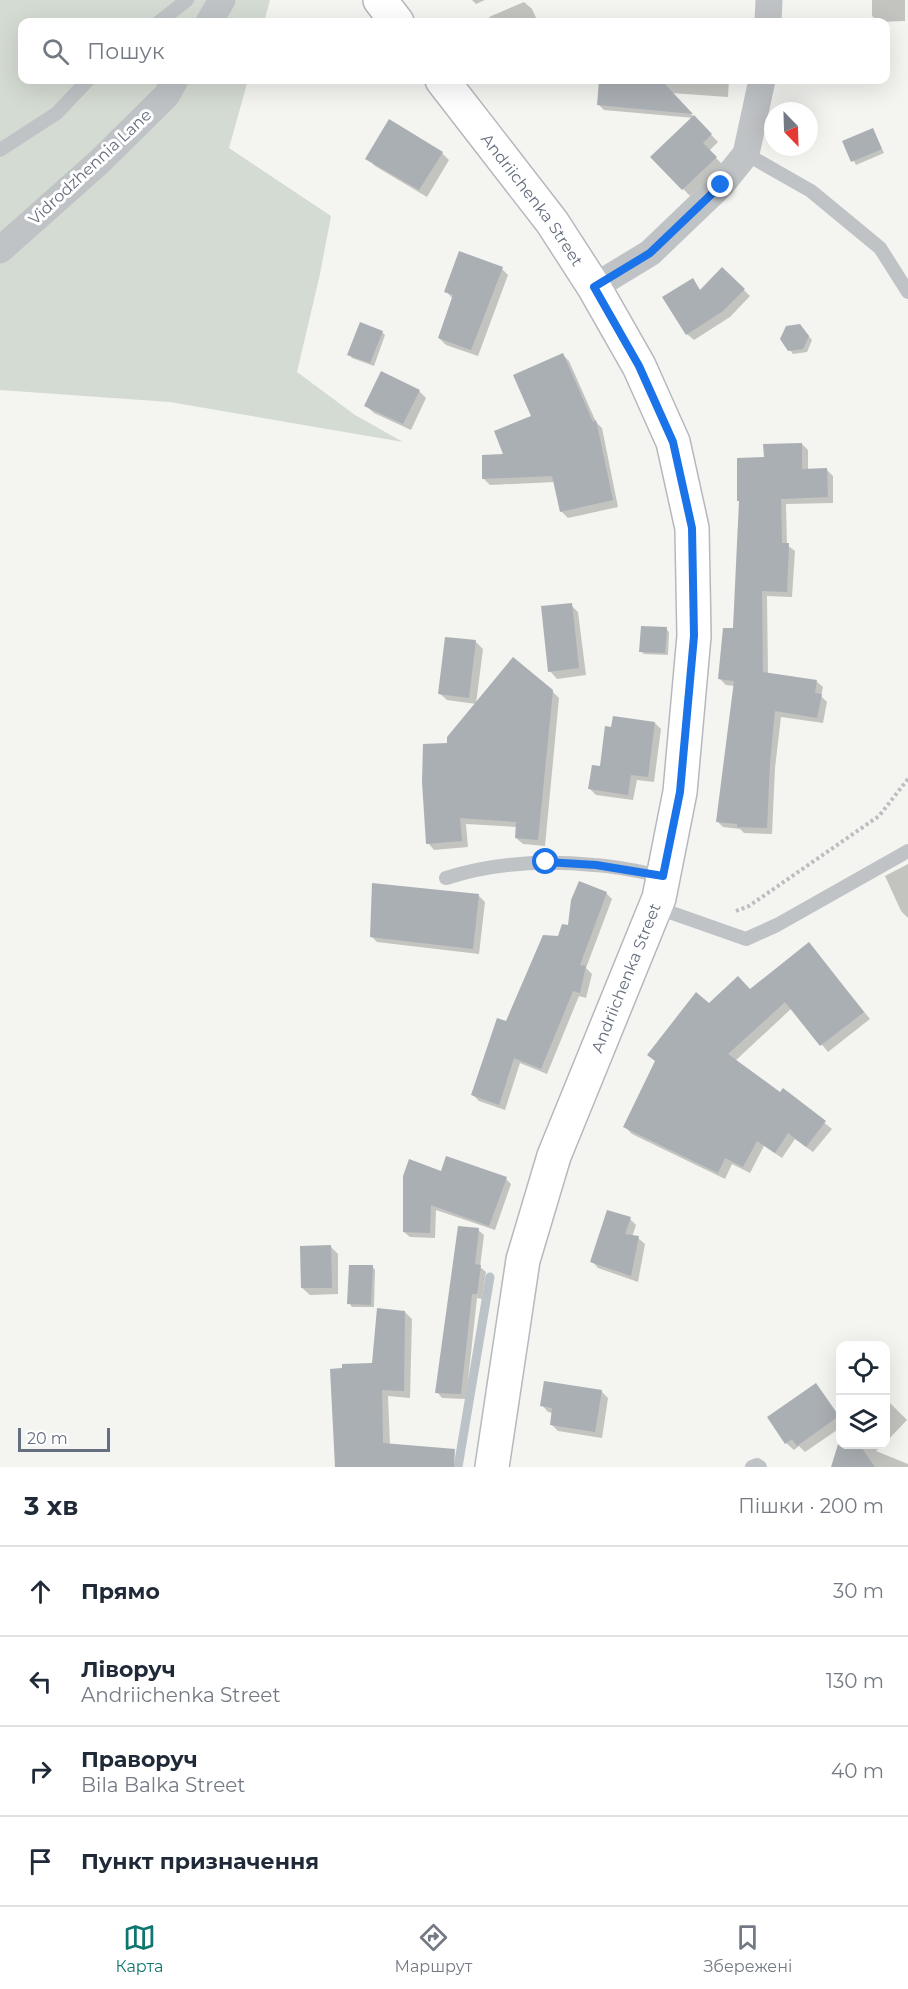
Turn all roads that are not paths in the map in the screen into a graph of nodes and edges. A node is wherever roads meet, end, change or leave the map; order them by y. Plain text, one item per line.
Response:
1 (187, 0) edge
2 (222, 0) edge
3 (380, 0) edge
4 (769, 0) edge
5 (164, 18) edge
6 (211, 18) edge
7 (395, 18) edge
8 (768, 18) edge
9 (84, 84) edge
10 (173, 84) edge
11 (445, 84) edge
12 (761, 84) edge
13 (0, 150) edge
14 (746, 154) junction
15 (0, 250) edge
16 (594, 287) junction
17 (908, 292) edge
18 (908, 851) edge
19 (446, 878) dead end
20 (659, 892) junction
21 (492, 1467) edge
22 (752, 1467) edge
23 (760, 1467) edge

1 - 5 lane
2 - 6 street
3 - 7 street
4 - 8 street
9 - 13 lane
10 - 15 street, Vidrodzhennia Lane
11 - 16 street, Andriichenka Street
12 - 14 street
14 - 16 street
14 - 17 lane
16 - 20 street, Andriichenka Street
18 - 20 lane
19 - 20 lane
20 - 21 street, Andriichenka Street
22 - 23 lane

